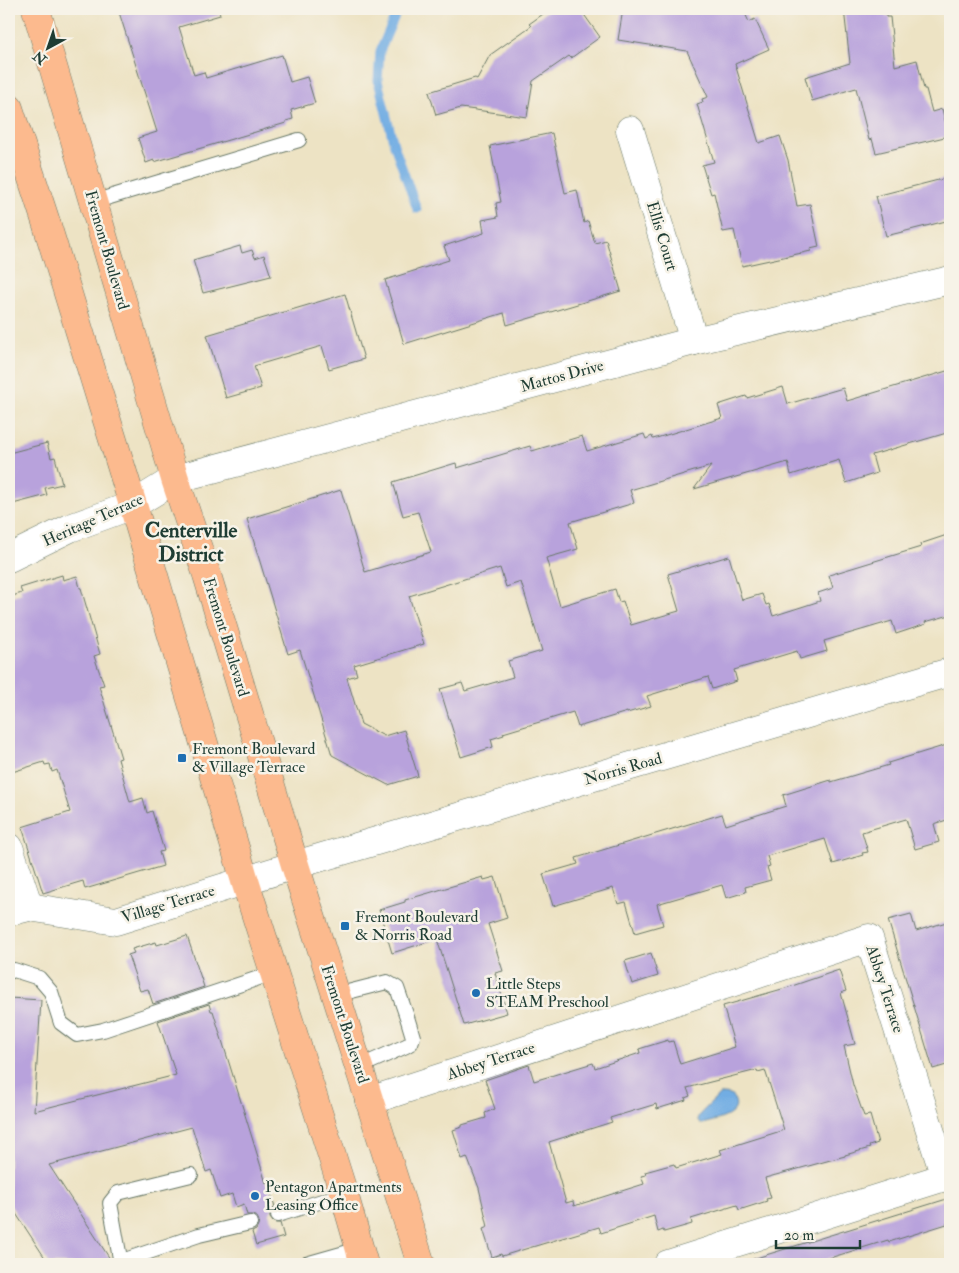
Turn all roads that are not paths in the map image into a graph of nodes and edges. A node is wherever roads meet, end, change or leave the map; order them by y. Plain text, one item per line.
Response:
1 (36, 9) edge
2 (9, 108) edge
3 (630, 130) dead end
4 (298, 140) dead end
5 (93, 202) junction
6 (950, 280) edge
7 (694, 341) junction
8 (175, 479) junction
9 (133, 505) junction
10 (9, 558) edge
11 (950, 672) edge
12 (9, 847) edge
13 (295, 865) junction
14 (244, 881) junction
15 (19, 910) edge
16 (9, 972) edge
17 (274, 973) junction
18 (336, 996) junction
19 (359, 1067) junction
20 (369, 1101) junction
21 (191, 1175) dead end
22 (344, 1194) junction
23 (278, 1216) dead end
24 (250, 1223) dead end
25 (361, 1257) edge
26 (121, 1264) edge
27 (306, 1264) edge
28 (421, 1264) edge
29 (668, 1264) edge

1 - 5 main road, Fremont Boulevard
2 - 9 main road
3 - 7 street, Ellis Court
4 - 5 lane
5 - 8 main road, Fremont Boulevard
6 - 7 street, Mattos Drive
7 - 8 street, Mattos Drive
8 - 9 street, Heritage Terrace
8 - 13 main road, Fremont Boulevard
9 - 10 street, Heritage Terrace
9 - 14 main road
11 - 13 street, Norris Road
12 - 15 street
13 - 14 street, Village Terrace
13 - 18 main road, Fremont Boulevard
14 - 15 street, Village Terrace
14 - 17 main road
16 - 17 lane
17 - 22 main road
18 - 19 main road, Fremont Boulevard
18 - 19 lane
19 - 20 main road, Fremont Boulevard
20 - 28 main road, Fremont Boulevard
20 - 29 street, Abbey Terrace
21 - 26 lane
22 - 23 lane
22 - 25 main road
24 - 26 lane
25 - 27 lane

